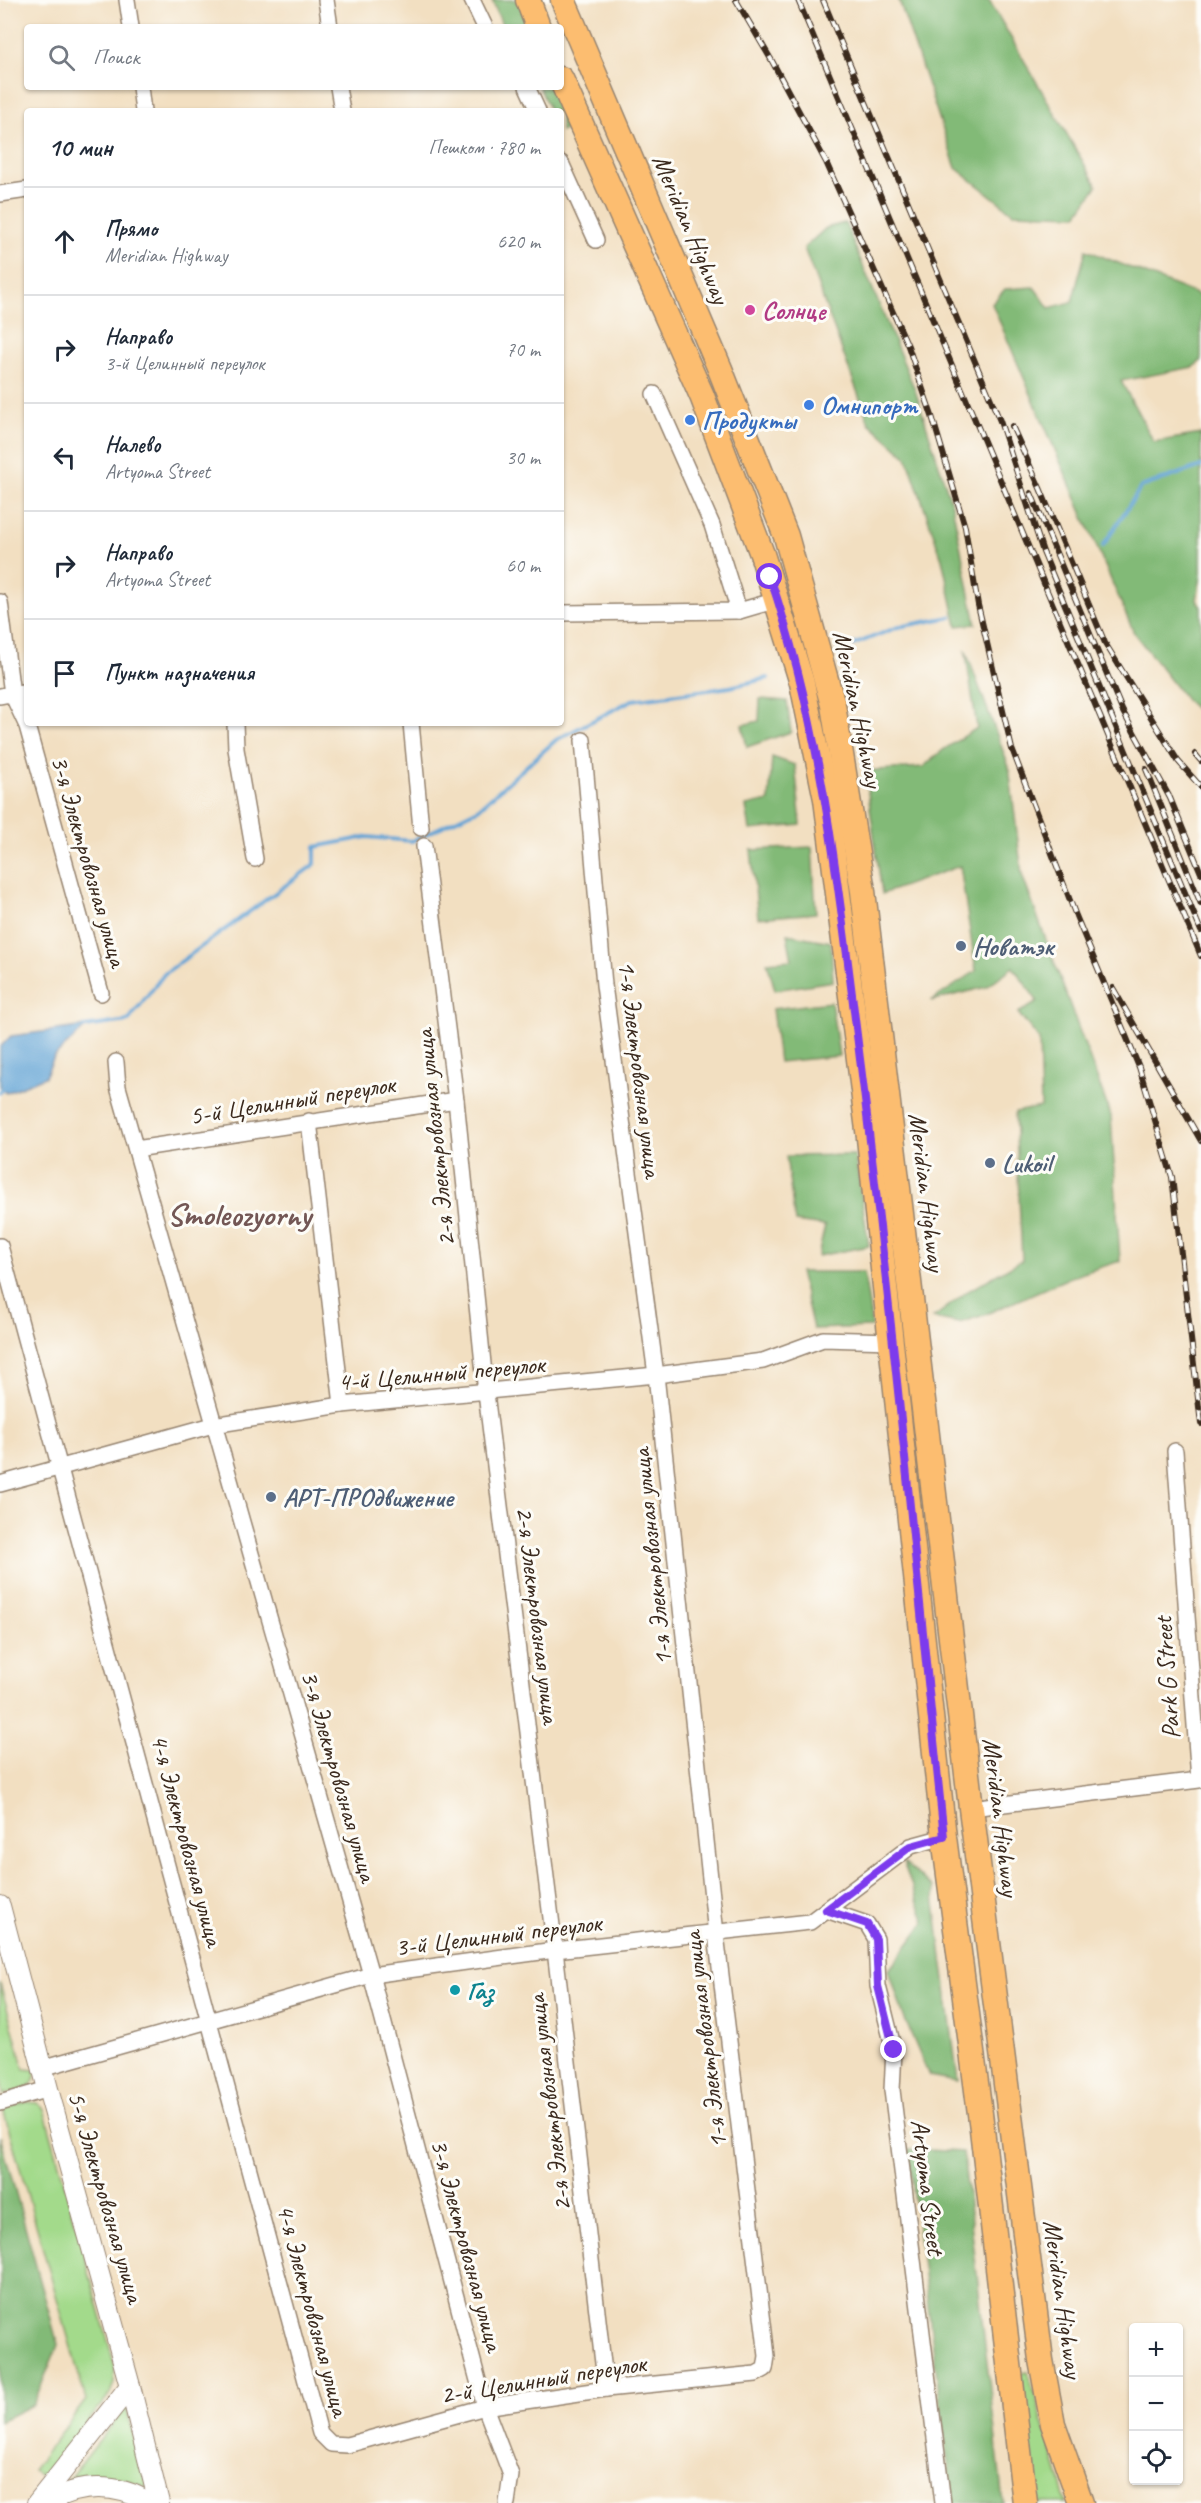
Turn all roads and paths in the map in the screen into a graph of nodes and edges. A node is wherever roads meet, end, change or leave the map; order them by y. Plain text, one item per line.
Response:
1 (128, 0) edge
2 (326, 0) edge
3 (472, 0) edge
4 (528, 0) edge
5 (563, 0) edge
6 (131, 24) edge
7 (330, 24) edge
8 (484, 24) edge
9 (537, 24) edge
10 (564, 86) edge
11 (140, 90) edge
12 (338, 90) edge
13 (528, 90) edge
14 (143, 108) edge
15 (342, 108) edge
16 (537, 108) edge
17 (564, 170) edge
18 (24, 190) edge
19 (0, 194) edge
20 (596, 240) dead end
21 (654, 394) dead end
22 (802, 591) junction
23 (777, 600) junction
24 (0, 602) edge
25 (739, 611) junction
26 (564, 613) edge
27 (13, 694) edge
28 (24, 719) edge
29 (27, 726) edge
30 (234, 726) edge
31 (411, 726) edge
32 (583, 740) dead end
33 (422, 828) dead end
34 (424, 846) dead end
35 (255, 859) dead end
36 (101, 993) dead end
37 (116, 1062) dead end
38 (456, 1100) junction
39 (309, 1121) junction
40 (136, 1149) junction
41 (0, 1246) edge
42 (891, 1341) junction
43 (656, 1376) junction
44 (486, 1393) junction
45 (342, 1405) junction
46 (213, 1425) junction
47 (1175, 1450) dead end
48 (61, 1466) junction
49 (0, 1484) edge
50 (971, 1808) junction
51 (944, 1837) junction
52 (0, 1906) edge
53 (826, 1910) junction
54 (716, 1934) junction
55 (555, 1950) junction
56 (371, 1976) junction
57 (210, 2019) junction
58 (42, 2068) junction
59 (48, 2090) junction
60 (0, 2103) edge
61 (765, 2369) joint
62 (130, 2386) junction
63 (606, 2389) junction
64 (485, 2407) junction
65 (331, 2444) joint
66 (37, 2503) edge
67 (48, 2503) edge
68 (149, 2503) edge
69 (159, 2503) edge
70 (507, 2503) edge
71 (943, 2503) edge
72 (1024, 2503) edge
73 (1081, 2503) edge

1 - 6 street
2 - 7 street
3 - 8 street
4 - 9 main road
5 - 22 main road, Meridian Highway
10 - 23 main road, Meridian Highway
11 - 14 street
12 - 15 street
13 - 16 street
17 - 20 street
18 - 19 street
21 - 25 street
22 - 23 main road
22 - 50 main road, Meridian Highway
23 - 25 street
23 - 42 main road, Meridian Highway
24 - 27 street, 3-я Электровозная улица
25 - 26 street
27 - 28 street, 3-я Электровозная улица
29 - 36 street, 3-я Электровозная улица
30 - 35 street
31 - 33 street
32 - 43 street, 1-я Электровозная улица
34 - 38 street, 2-я Электровозная улица
37 - 40 street, 3-я Электровозная улица
38 - 39 street, 5-й Целинный переулок
38 - 44 street, 2-я Электровозная улица
39 - 40 street, 5-й Целинный переулок
39 - 45 street
40 - 46 street, 3-я Электровозная улица
41 - 48 street, 4-я Электровозная улица
42 - 43 street, 4-й Целинный переулок
42 - 51 main road, Meridian Highway
43 - 44 street, 4-й Целинный переулок
43 - 54 street, 1-я Электровозная улица
44 - 45 street, 4-й Целинный переулок
44 - 55 street, 2-я Электровозная улица
45 - 46 street, 4-й Целинный переулок
46 - 48 street, 4-й Целинный переулок
46 - 56 street, 3-я Электровозная улица
47 - 50 street, Park G Street
48 - 49 street, 4-й Целинный переулок
48 - 57 street, 4-я Электровозная улица
50 - 73 main road, Meridian Highway
51 - 53 street, 3-й Целинный переулок
51 - 72 main road, Meridian Highway
52 - 58 street, 5-я Электровозная улица
53 - 54 street, 3-й Целинный переулок
53 - 71 street, Artyoma Street
54 - 55 street, 3-й Целинный переулок
54 - 61 street, 1-я Электровозная улица
55 - 56 street, 3-й Целинный переулок
55 - 63 street, 2-я Электровозная улица
56 - 57 street, 3-й Целинный переулок
56 - 64 street, 3-я Электровозная улица
57 - 58 street, 3-й Целинный переулок
57 - 65 street, 4-я Электровозная улица
58 - 59 street, 5-я Электровозная улица
59 - 60 street
59 - 62 street, 5-я Электровозная улица
61 - 63 street, 2-й Целинный переулок
62 - 66 street
62 - 69 street, 5-я Электровозная улица
63 - 64 street, 2-й Целинный переулок
64 - 65 street, 2-й Целинный переулок
64 - 70 street, 3-я Электровозная улица
67 - 68 street

